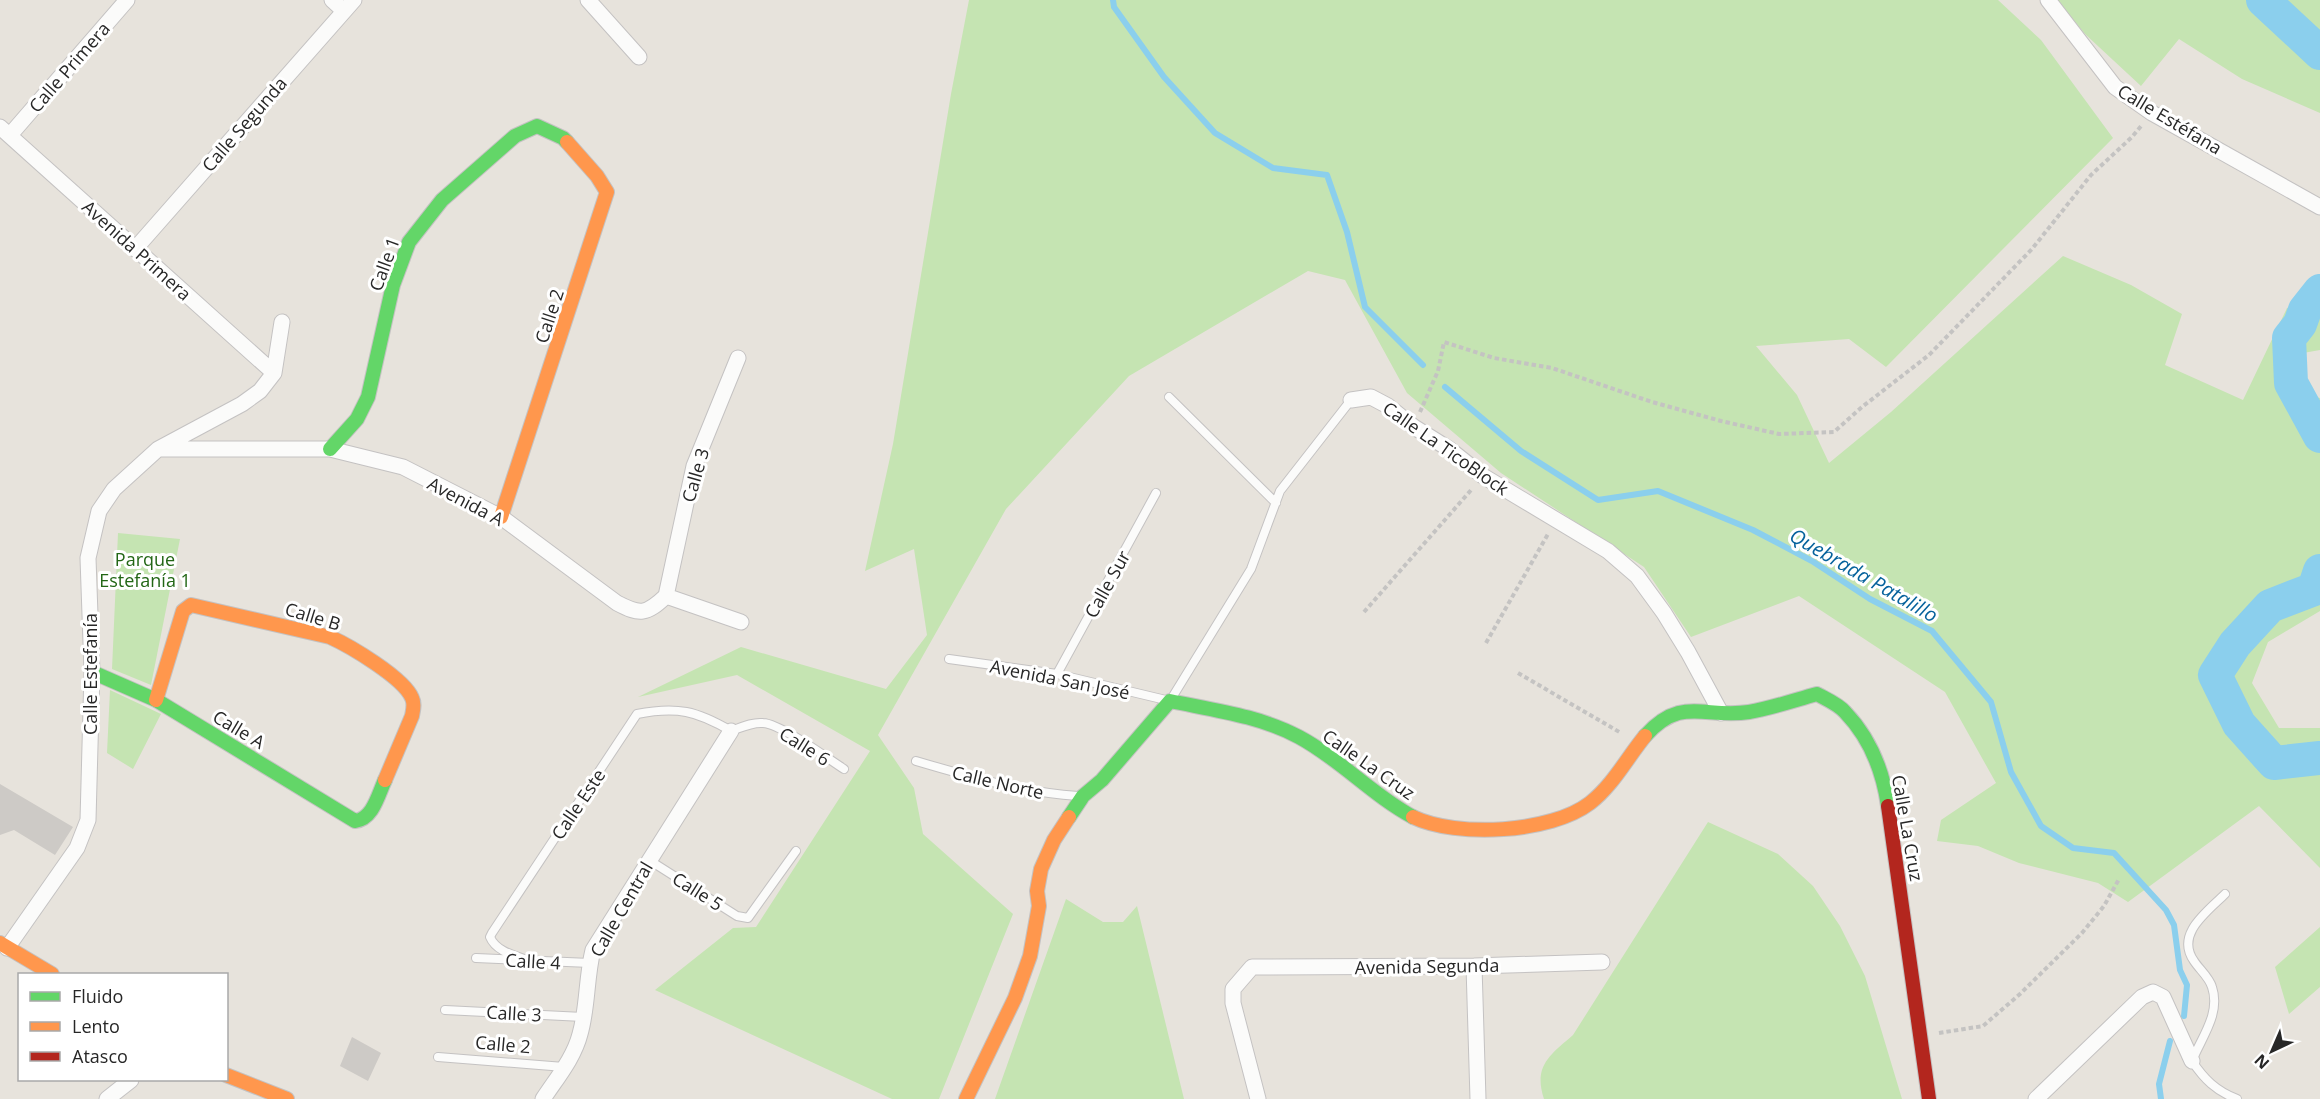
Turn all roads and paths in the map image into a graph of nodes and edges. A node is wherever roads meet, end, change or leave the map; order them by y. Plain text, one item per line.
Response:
1 (128, 0) edge
2 (332, 0) edge
3 (588, 0) edge
4 (2048, 0) edge
5 (349, 6) edge
6 (639, 57) dead end
7 (2152, 112) junction
8 (5, 131) edge
9 (563, 138) joint
10 (2320, 207) edge
11 (135, 249) junction
12 (282, 322) dead end
13 (738, 358) dead end
14 (274, 373) junction
15 (1169, 397) dead end
16 (1351, 400) joint
17 (1414, 427) junction
18 (158, 449) junction
19 (330, 449) junction
20 (1483, 476) junction
21 (1156, 493) dead end
22 (1276, 503) junction
23 (501, 517) junction
24 (1556, 521) junction
25 (666, 596) junction
26 (1364, 612) dead end
27 (741, 622) dead end
28 (1486, 643) dead end
29 (949, 659) dead end
30 (92, 672) junction
31 (1518, 673) dead end
32 (1057, 674) junction
33 (156, 700) junction
34 (1170, 701) junction
35 (1721, 713) junction
36 (731, 731) junction
37 (1639, 743) junction
38 (916, 761) dead end
39 (844, 770) dead end
40 (1083, 796) junction
41 (363, 820) joint
42 (796, 851) dead end
43 (649, 860) junction
44 (2119, 879) dead end
45 (2225, 894) dead end
46 (3, 945) edge
47 (476, 958) dead end
48 (530, 961) junction
49 (1602, 962) dead end
50 (590, 963) junction
51 (1474, 966) junction
52 (49, 973) edge
53 (445, 1010) dead end
54 (583, 1017) junction
55 (1920, 1035) junction
56 (438, 1056) dead end
57 (2192, 1060) junction
58 (564, 1067) junction
59 (228, 1076) edge
60 (130, 1081) edge
61 (107, 1099) edge
62 (287, 1099) edge
63 (543, 1099) edge
64 (966, 1099) edge
65 (1258, 1099) edge
66 (1478, 1099) edge
67 (1929, 1099) edge
68 (2036, 1099) edge
69 (2237, 1099) edge

1 - 8 street, Calle Primera
2 - 5 street
3 - 6 street
4 - 7 street, Calle Estéfana
5 - 11 street, Calle Segunda
7 - 10 street, Calle Estéfana
7 - 17 path
8 - 11 street, Avenida Primera
9 - 19 street, Calle 1
9 - 23 street, Calle 2
11 - 14 street, Avenida Primera
12 - 14 street
13 - 25 street, Calle 3
14 - 18 street, Calle Estefanía
15 - 22 lane
16 - 17 street, Calle La TicoBlock
16 - 22 lane, Calle La TicoBlock
17 - 20 street, Calle La TicoBlock
18 - 19 street, Avenida A
18 - 30 street, Calle Estefanía
19 - 23 street, Avenida A
20 - 24 street, Calle La TicoBlock
20 - 26 path
21 - 32 lane, Calle Sur
22 - 34 lane, Calle La TicoBlock
23 - 25 street, Avenida A
24 - 28 path
24 - 35 street, Calle La TicoBlock
25 - 27 street
29 - 32 lane, Avenida San José
30 - 33 street, Calle A
30 - 46 street, Calle Estefanía
31 - 37 path
32 - 34 lane, Avenida San José
33 - 41 street, Calle A
33 - 41 street, Calle B
34 - 37 street, Calle La Cruz
34 - 40 street
35 - 37 street, Calle La Cruz
35 - 55 street, Calle La Cruz
36 - 39 lane, Calle 6
36 - 43 street, Calle Central
36 - 48 lane, Calle Este
38 - 40 lane, Calle Norte
40 - 64 street
42 - 43 lane, Calle 5
43 - 50 street, Calle Central
44 - 55 path
45 - 57 lane
46 - 52 street
47 - 48 lane, Calle 4
48 - 50 lane, Calle 4
49 - 51 street, Avenida Segunda
50 - 54 street, Calle Central
51 - 65 street, Avenida Segunda
51 - 66 street
53 - 54 lane, Calle 3
54 - 58 street, Calle Central
55 - 67 street, Calle La Cruz
56 - 58 lane, Calle 2
57 - 68 street
57 - 69 lane
58 - 63 street, Calle Central
59 - 62 street
60 - 61 street

